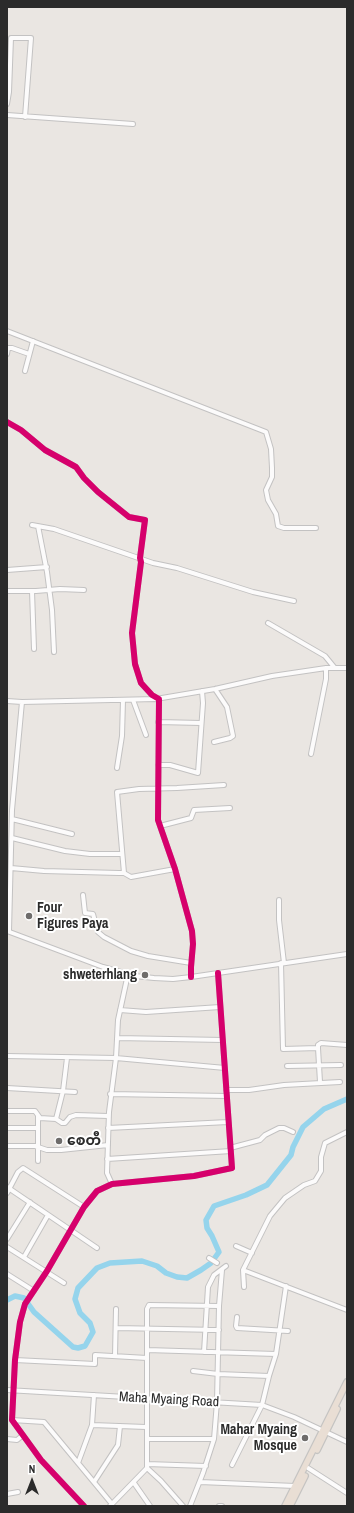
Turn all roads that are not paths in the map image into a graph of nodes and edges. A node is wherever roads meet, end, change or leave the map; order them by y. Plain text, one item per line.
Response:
1 (7, 104) edge
2 (7, 115) edge
3 (25, 117) junction
4 (133, 124) dead end
5 (7, 331) edge
6 (32, 341) junction
7 (7, 347) edge
8 (7, 354) edge
9 (29, 354) junction
10 (25, 371) dead end
11 (7, 422) edge
12 (32, 525) dead end
13 (38, 526) junction
14 (316, 528) dead end
15 (140, 558) junction
16 (47, 568) junction
17 (7, 570) edge
18 (49, 589) junction
19 (84, 590) dead end
20 (7, 591) edge
21 (32, 591) junction
22 (294, 601) dead end
23 (268, 623) dead end
24 (34, 649) dead end
25 (54, 652) dead end
26 (334, 667) junction
27 (326, 668) junction
28 (347, 668) edge
29 (215, 689) junction
30 (202, 691) junction
31 (158, 699) junction
32 (123, 700) junction
33 (133, 700) junction
34 (7, 701) edge
35 (22, 702) junction
36 (158, 722) junction
37 (201, 723) junction
38 (146, 735) dead end
39 (214, 742) dead end
40 (311, 754) dead end
41 (158, 765) junction
42 (117, 768) dead end
43 (224, 785) dead end
44 (158, 789) junction
45 (230, 808) dead end
46 (12, 819) junction
47 (160, 826) junction
48 (72, 834) dead end
49 (12, 838) junction
50 (122, 854) junction
51 (11, 868) junction
52 (175, 869) junction
53 (124, 873) junction
54 (83, 895) dead end
55 (279, 900) dead end
56 (8, 931) edge
57 (347, 954) edge
58 (191, 963) junction
59 (282, 963) junction
60 (218, 973) junction
61 (128, 974) junction
62 (191, 977) junction
63 (220, 1007) junction
64 (120, 1010) junction
65 (117, 1038) junction
66 (222, 1040) junction
67 (347, 1044) edge
68 (318, 1048) junction
69 (7, 1056) edge
70 (67, 1058) junction
71 (116, 1058) junction
72 (319, 1065) junction
73 (341, 1065) dead end
74 (287, 1066) dead end
75 (224, 1068) junction
76 (320, 1082) junction
77 (340, 1082) dead end
78 (7, 1088) edge
79 (226, 1090) junction
80 (63, 1092) junction
81 (75, 1092) dead end
82 (110, 1094) junction
83 (227, 1096) junction
84 (7, 1111) edge
85 (38, 1116) junction
86 (108, 1116) junction
87 (56, 1119) junction
88 (228, 1122) junction
89 (7, 1128) edge
90 (38, 1128) junction
91 (108, 1128) junction
92 (293, 1132) dead end
93 (346, 1132) edge
94 (347, 1139) edge
95 (108, 1145) junction
96 (7, 1146) edge
97 (38, 1147) junction
98 (230, 1150) junction
99 (107, 1159) junction
100 (38, 1161) dead end
101 (112, 1184) junction
102 (8, 1188) edge
103 (7, 1193) edge
104 (30, 1202) junction
105 (84, 1207) junction
106 (48, 1215) junction
107 (71, 1231) junction
108 (7, 1239) edge
109 (236, 1246) dead end
110 (7, 1247) edge
111 (97, 1248) dead end
112 (252, 1253) junction
113 (24, 1257) junction
114 (209, 1258) dead end
115 (217, 1263) dead end
116 (226, 1266) dead end
117 (222, 1270) junction
118 (243, 1270) junction
119 (47, 1271) junction
120 (7, 1274) edge
121 (64, 1282) dead end
122 (286, 1286) junction
123 (244, 1287) dead end
124 (34, 1292) junction
125 (207, 1306) junction
126 (219, 1306) junction
127 (116, 1309) dead end
128 (347, 1310) edge
129 (237, 1317) dead end
130 (116, 1328) junction
131 (147, 1328) junction
132 (205, 1329) junction
133 (219, 1330) junction
134 (279, 1330) junction
135 (288, 1330) dead end
136 (147, 1350) junction
137 (204, 1352) junction
138 (218, 1352) junction
139 (276, 1354) junction
140 (115, 1356) junction
141 (147, 1358) junction
142 (15, 1360) junction
143 (193, 1371) dead end
144 (218, 1374) junction
145 (269, 1376) junction
146 (347, 1382) edge
147 (7, 1390) edge
148 (14, 1390) junction
149 (347, 1390) edge
150 (94, 1395) junction
151 (147, 1399) junction
152 (217, 1402) junction
153 (262, 1405) junction
154 (12, 1420) junction
155 (92, 1425) junction
156 (120, 1426) junction
157 (146, 1427) junction
158 (324, 1431) junction
159 (23, 1435) junction
160 (7, 1439) edge
161 (147, 1439) junction
162 (214, 1439) junction
163 (347, 1442) edge
164 (78, 1463) junction
165 (232, 1465) dead end
166 (147, 1466) junction
167 (206, 1466) junction
168 (308, 1468) junction
169 (94, 1482) junction
170 (134, 1482) junction
171 (200, 1482) junction
172 (295, 1486) junction
173 (18, 1492) dead end
174 (347, 1493) edge
175 (7, 1494) edge
176 (76, 1498) junction
177 (111, 1505) edge
178 (147, 1505) edge
179 (77, 1506) edge
180 (84, 1506) edge
181 (183, 1506) edge
182 (190, 1506) edge
183 (285, 1506) edge
184 (290, 1506) edge

1 - 3 street
2 - 3 street
3 - 4 street
5 - 6 street
6 - 9 street
6 - 14 street
7 - 8 street
7 - 9 street
9 - 10 street
11 - 15 street
12 - 13 street
13 - 15 street
13 - 16 street
15 - 22 street
15 - 31 street
16 - 17 street
16 - 18 street
18 - 19 street
18 - 21 street
18 - 25 street
20 - 21 street
21 - 24 street
23 - 26 street
26 - 27 street
26 - 28 street
27 - 29 street
27 - 40 street
29 - 30 street
29 - 39 street
30 - 31 street
30 - 37 street
31 - 33 street
31 - 36 street
32 - 33 street
32 - 35 street
32 - 42 street
33 - 38 street
34 - 35 street
35 - 46 street
36 - 37 street
36 - 41 street
37 - 41 street
41 - 44 street
43 - 44 street
44 - 47 street
44 - 50 street
45 - 47 street
46 - 48 street
46 - 49 street
47 - 52 street
49 - 50 street
49 - 51 street
50 - 53 street
51 - 53 street
51 - 56 street
52 - 53 street
52 - 58 street
54 - 58 street
55 - 59 street
56 - 61 street
57 - 59 street
58 - 62 street
59 - 60 street
59 - 68 street
60 - 62 street
60 - 63 street
61 - 62 street
61 - 64 street
63 - 64 street
63 - 66 street
64 - 65 street
65 - 66 street
65 - 71 street
66 - 75 street
67 - 68 street
68 - 72 street
69 - 70 street
70 - 71 street
70 - 80 street
71 - 75 street
71 - 82 street
72 - 73 street
72 - 74 street
72 - 76 street
75 - 79 street
76 - 77 street
76 - 79 street
78 - 80 street
79 - 83 street
80 - 81 street
80 - 87 street
82 - 83 street
82 - 86 street
83 - 88 street
84 - 85 street
85 - 87 street
85 - 90 street
86 - 87 street
86 - 91 street
88 - 91 street
88 - 98 street
89 - 90 street
90 - 97 street
91 - 95 street
92 - 98 street
93 - 94 street
93 - 112 street
95 - 97 street
95 - 99 street
96 - 97 street
97 - 100 street
98 - 99 street
98 - 101 street
99 - 101 street
101 - 105 street
102 - 103 street
102 - 104 street
102 - 105 street
104 - 106 street
104 - 108 street
105 - 107 street
106 - 107 street
106 - 113 street
107 - 111 street
107 - 119 street
109 - 112 street
110 - 113 street
112 - 118 street
113 - 119 street
114 - 115 street
116 - 117 street
117 - 125 street
117 - 126 street
118 - 122 street
118 - 123 street
119 - 121 street
119 - 124 street
120 - 124 street
122 - 128 street
122 - 134 street
124 - 142 street
125 - 126 street
125 - 131 street
125 - 132 street
126 - 133 street
127 - 130 street
129 - 134 street
130 - 131 street
130 - 140 street
131 - 132 street
131 - 136 street
132 - 133 street
132 - 137 street
133 - 138 street
134 - 135 street
134 - 139 street
136 - 137 street
136 - 141 street
137 - 138 street
138 - 139 street
138 - 144 street
139 - 145 street
140 - 141 street
140 - 142 street
141 - 151 street
142 - 148 street
143 - 144 street
144 - 145 street
144 - 152 street
145 - 153 street
146 - 158 highway
147 - 148 street, Maha Myaing Road
148 - 150 street, Maha Myaing Road
148 - 154 street
149 - 158 highway
150 - 151 street, Maha Myaing Road
150 - 155 street
151 - 152 street, Maha Myaing Road
151 - 157 street
152 - 153 street, Maha Myaing Road
152 - 162 street
153 - 158 street, Maha Myaing Road
153 - 165 street
154 - 159 street
154 - 164 street
155 - 156 street
155 - 164 street
156 - 157 street
156 - 169 street
157 - 161 street
158 - 163 street, Maha Myaing Road
158 - 168 highway
158 - 172 highway
159 - 160 street
159 - 176 street
161 - 162 street
161 - 166 street
162 - 167 street
164 - 169 street
166 - 167 street
166 - 170 street
166 - 181 street
167 - 171 street
168 - 174 street
168 - 184 highway
169 - 177 street
170 - 177 street
170 - 178 street
171 - 172 street
171 - 182 street
172 - 183 highway
173 - 175 street
176 - 179 street
176 - 180 street

